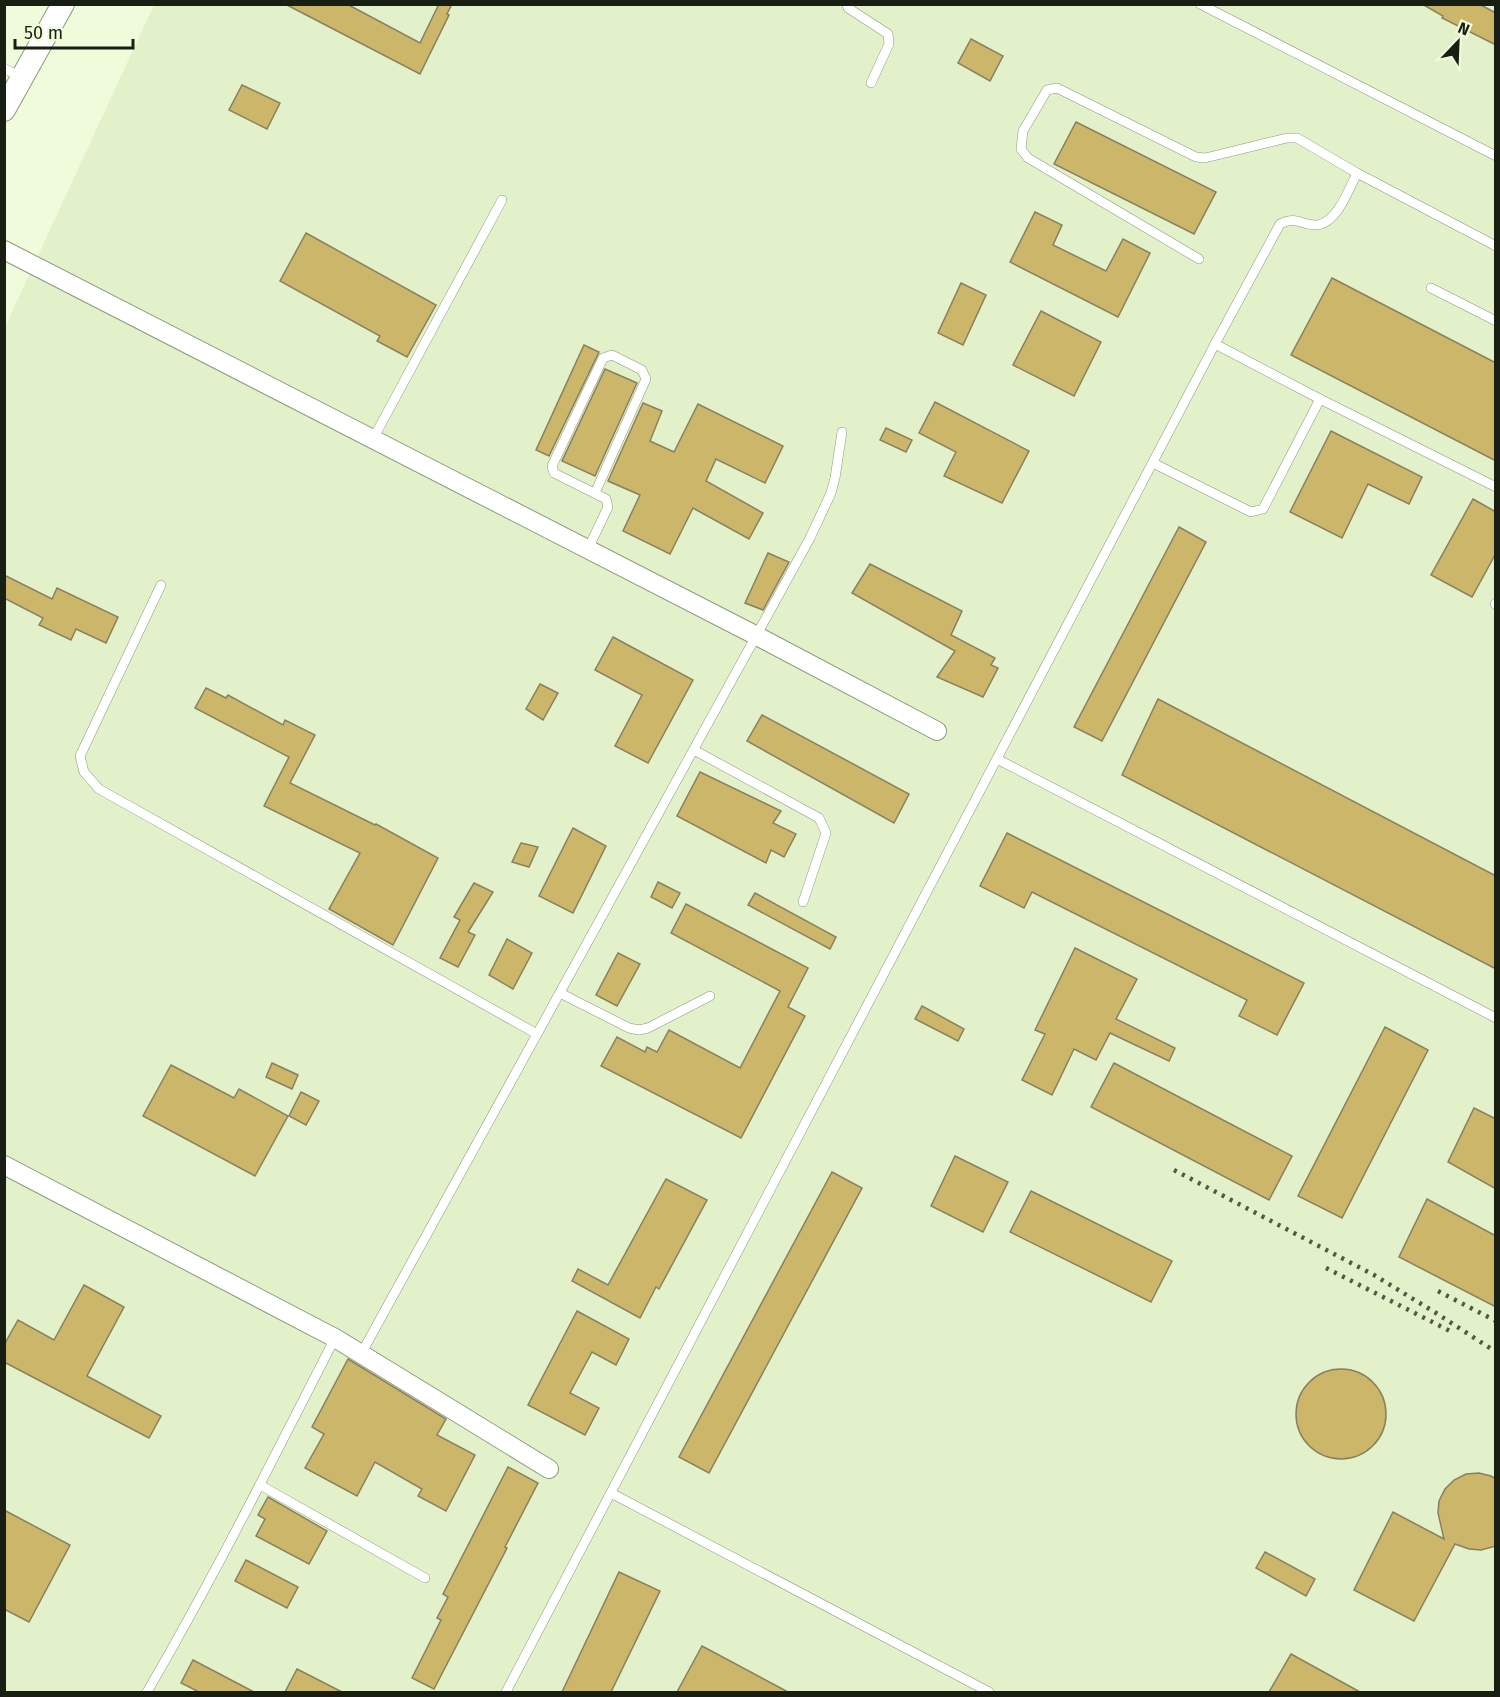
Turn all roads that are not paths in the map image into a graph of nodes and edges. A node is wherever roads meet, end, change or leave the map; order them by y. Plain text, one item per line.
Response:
1 (63, 4) edge
2 (847, 4) edge
3 (1200, 4) edge
4 (13, 73) edge
5 (871, 83) dead end
6 (4, 110) edge
7 (1496, 156) edge
8 (1357, 173) junction
9 (502, 200) dead end
10 (1496, 246) edge
11 (4, 250) edge
12 (1198, 259) dead end
13 (1431, 288) dead end
14 (1496, 321) edge
15 (1215, 344) junction
16 (1320, 399) junction
17 (842, 432) dead end
18 (373, 439) junction
19 (1153, 463) junction
20 (1496, 487) edge
21 (595, 493) junction
22 (588, 549) junction
23 (161, 585) dead end
24 (757, 636) junction
25 (937, 731) dead end
26 (694, 750) junction
27 (997, 759) junction
28 (804, 902) dead end
29 (560, 993) junction
30 (710, 996) dead end
31 (1496, 1018) edge
32 (537, 1034) junction
33 (4, 1165) edge
34 (335, 1338) junction
35 (361, 1354) junction
36 (549, 1469) dead end
37 (260, 1485) junction
38 (611, 1493) junction
39 (425, 1578) dead end
40 (147, 1692) edge
41 (507, 1692) edge
42 (989, 1692) edge

1 - 4 street
2 - 5 lane
3 - 7 lane
4 - 6 street
8 - 10 lane
8 - 12 lane
8 - 15 lane
9 - 18 lane
11 - 18 street
13 - 14 lane
15 - 16 lane
15 - 19 lane
16 - 19 lane
16 - 20 lane
17 - 24 lane
18 - 22 street
19 - 27 lane
21 - 21 lane
21 - 22 lane
22 - 24 street
23 - 32 lane
24 - 25 street
24 - 26 lane
26 - 28 lane
26 - 29 lane
27 - 31 lane
27 - 38 lane
29 - 30 lane
29 - 32 lane
32 - 35 lane
33 - 34 street
34 - 35 street
34 - 37 lane
35 - 36 street
37 - 39 lane
37 - 40 lane
38 - 41 lane
38 - 42 lane

